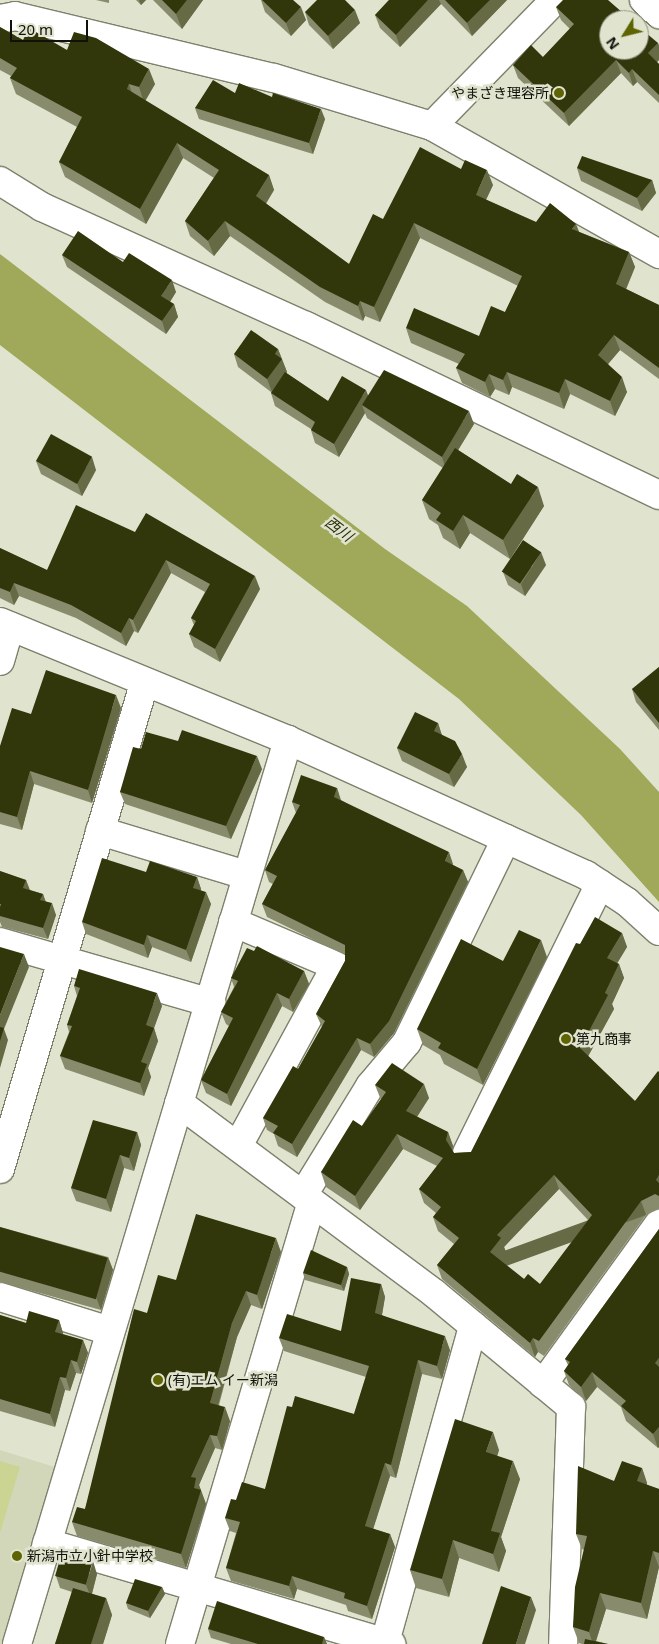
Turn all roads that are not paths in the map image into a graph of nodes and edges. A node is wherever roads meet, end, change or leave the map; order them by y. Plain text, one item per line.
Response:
1 (554, 0) edge
2 (644, 0) edge
3 (5, 12) edge
4 (659, 14) edge
5 (432, 126) junction
6 (0, 181) edge
7 (656, 248) edge
8 (659, 495) edge
9 (5, 624) edge
10 (0, 661) edge
11 (144, 684) junction
12 (288, 740) junction
13 (100, 831) junction
14 (506, 839) junction
15 (246, 875) junction
16 (600, 884) junction
17 (233, 922) junction
18 (659, 931) edge
19 (0, 942) edge
20 (62, 960) junction
21 (211, 1003) junction
22 (180, 1103) junction
23 (238, 1146) junction
24 (466, 1154) edge
25 (0, 1169) edge
26 (307, 1199) junction
27 (659, 1224) edge
28 (0, 1297) edge
29 (473, 1326) junction
30 (110, 1330) junction
31 (542, 1384) junction
32 (47, 1543) junction
33 (197, 1587) junction
34 (388, 1643) edge
35 (17, 1644) edge
36 (180, 1644) edge
37 (563, 1644) edge

1 - 5 street
2 - 4 street
3 - 5 street
5 - 7 street
6 - 8 street
9 - 10 street
9 - 11 street
11 - 12 street
11 - 13 street
12 - 14 street
12 - 15 street
13 - 15 street
13 - 20 street
14 - 16 street
14 - 26 street
15 - 17 street
16 - 18 street
16 - 24 street
17 - 21 street
17 - 23 street
19 - 20 street
20 - 21 street
20 - 25 street
21 - 22 street
22 - 23 street
22 - 30 street
23 - 26 street
26 - 29 street
26 - 33 street
27 - 31 street
28 - 30 street
29 - 31 street
29 - 34 street
30 - 32 street
31 - 37 street
32 - 33 street
32 - 35 street
33 - 34 street
33 - 36 street

